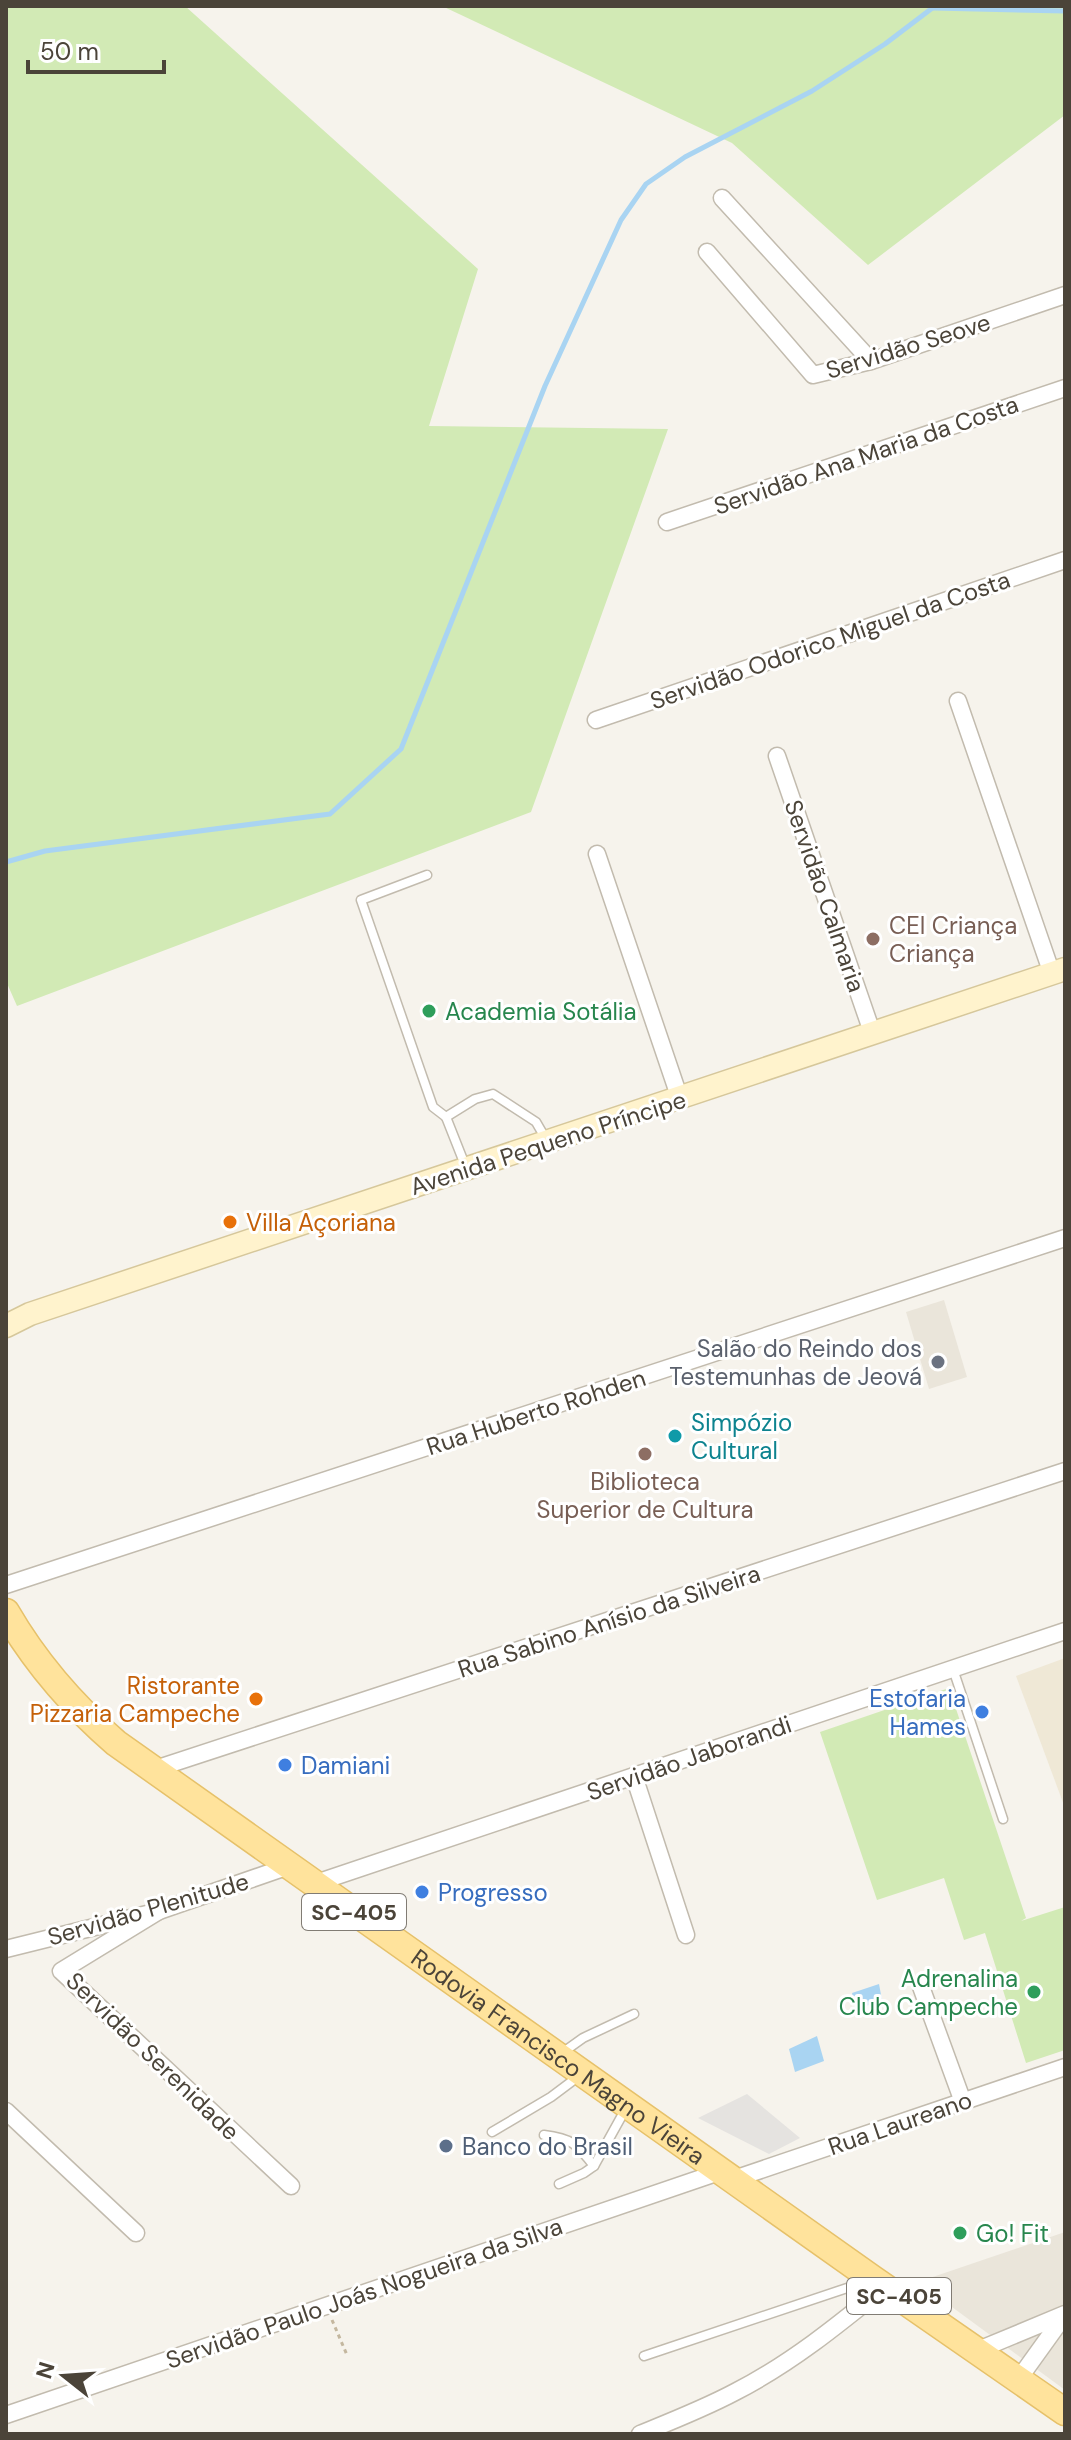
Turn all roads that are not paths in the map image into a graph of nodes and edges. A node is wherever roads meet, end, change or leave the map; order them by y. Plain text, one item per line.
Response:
1 (722, 198) dead end
2 (707, 252) dead end
3 (1065, 295) edge
4 (871, 361) junction
5 (1065, 388) edge
6 (667, 522) dead end
7 (1065, 560) edge
8 (958, 701) dead end
9 (596, 720) dead end
10 (777, 756) dead end
11 (597, 854) dead end
12 (427, 875) dead end
13 (1059, 972) edge
14 (873, 1035) junction
15 (680, 1099) junction
16 (446, 1117) junction
17 (548, 1141) junction
18 (467, 1171) junction
19 (1065, 1238) edge
20 (30, 1314) junction
21 (6, 1319) edge
22 (6, 1326) edge
23 (1065, 1471) edge
24 (6, 1585) edge
25 (6, 1612) edge
26 (1065, 1631) edge
27 (953, 1669) junction
28 (152, 1770) junction
29 (634, 1776) junction
30 (1003, 1819) dead end
31 (289, 1866) junction
32 (313, 1884) junction
33 (159, 1911) junction
34 (686, 1935) dead end
35 (6, 1949) edge
36 (920, 1984) dead end
37 (634, 2014) dead end
38 (558, 2055) junction
39 (1065, 2067) edge
40 (582, 2073) junction
41 (963, 2102) junction
42 (628, 2105) junction
43 (6, 2111) edge
44 (492, 2132) dead end
45 (544, 2135) dead end
46 (594, 2166) junction
47 (728, 2175) junction
48 (559, 2184) dead end
49 (291, 2186) dead end
50 (136, 2233) dead end
51 (879, 2283) junction
52 (1065, 2315) edge
53 (976, 2351) junction
54 (644, 2356) dead end
55 (1018, 2380) junction
56 (1065, 2412) edge
57 (6, 2415) edge
58 (640, 2434) edge

1 - 4 street
2 - 4 street, Servidão Seove
3 - 4 street, Servidão Seove
5 - 6 street, Servidão Ana Maria da Costa
7 - 9 street, Servidão Odorico Miguel da Costa
8 - 13 street
10 - 14 street, Servidão Calmaria
11 - 15 street
12 - 16 lane
13 - 14 main road, Avenida Pequeno Príncipe
14 - 15 main road, Avenida Pequeno Príncipe
15 - 17 main road, Avenida Pequeno Príncipe
16 - 17 lane
16 - 18 lane
17 - 18 main road, Avenida Pequeno Príncipe
18 - 20 main road, Avenida Pequeno Príncipe
19 - 24 street, Rua Huberto Rohden
20 - 21 main road, Avenida Pequeno Príncipe
20 - 22 main road, Avenida Pequeno Príncipe
23 - 28 street, Rua Sabino Anísio da Silveira
25 - 28 main road, Rodovia Francisco Magno Vieira / SC-405
26 - 27 street, Servidão Jaborandi
27 - 29 street, Servidão Jaborandi
27 - 30 lane
28 - 31 main road, Rodovia Francisco Magno Vieira / SC-405
29 - 32 street, Servidão Jaborandi
29 - 34 street
31 - 32 main road, Rodovia Francisco Magno Vieira / SC-405
31 - 33 street, Servidão Plenitude
32 - 38 main road, Rodovia Francisco Magno Vieira / SC-405
33 - 35 street, Servidão Plenitude
33 - 49 street, Servidão Serenidade
36 - 41 street
37 - 38 lane
38 - 40 main road, Rodovia Francisco Magno Vieira / SC-405
39 - 41 street, Rua Laureano
40 - 42 main road, Rodovia Francisco Magno Vieira / SC-405
40 - 44 lane
41 - 47 street, Rua Laureano
42 - 46 lane
42 - 47 main road, Rodovia Francisco Magno Vieira / SC-405
43 - 50 street
45 - 46 lane
46 - 48 lane
47 - 51 main road, Rodovia Francisco Magno Vieira / SC-405
47 - 57 street, Servidão Paulo Joás Nogueira da Silva
51 - 53 main road, Rodovia Francisco Magno Vieira / SC-405
51 - 54 lane
51 - 58 street
52 - 53 street
52 - 55 street
53 - 55 main road, Rodovia Francisco Magno Vieira / SC-405
55 - 56 main road, Rodovia Francisco Magno Vieira / SC-405

